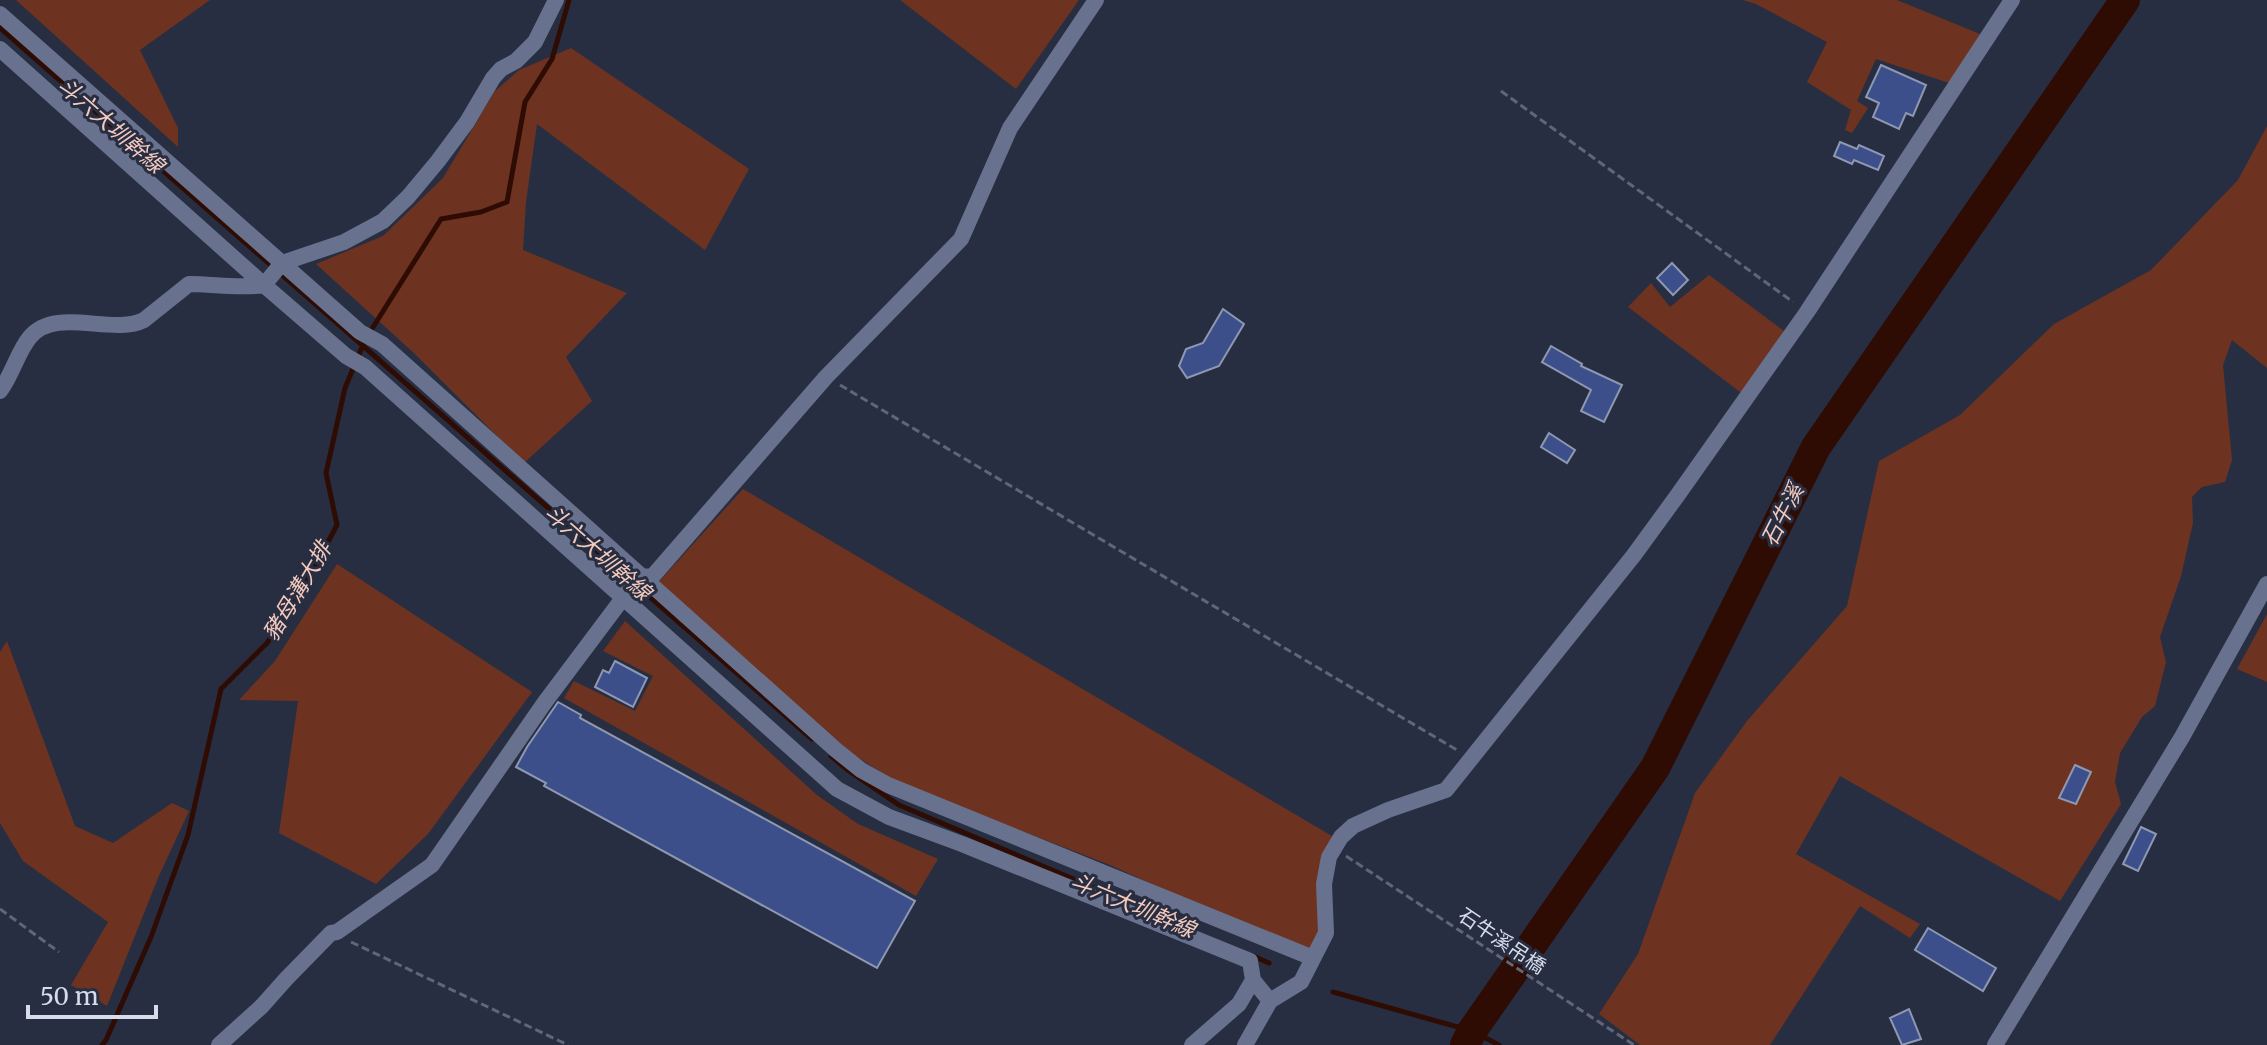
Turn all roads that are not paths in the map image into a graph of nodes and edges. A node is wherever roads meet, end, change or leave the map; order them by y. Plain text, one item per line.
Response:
1 (556, 0) edge
2 (1096, 0) edge
3 (2012, 0) edge
4 (0, 14) edge
5 (0, 49) edge
6 (282, 263) junction
7 (264, 285) junction
8 (0, 391) edge
9 (641, 576) junction
10 (2267, 584) edge
11 (623, 598) junction
12 (1313, 958) junction
13 (1253, 980) junction
14 (1275, 998) junction
15 (219, 1045) edge
16 (1192, 1045) edge
17 (1245, 1045) edge
18 (1995, 1045) edge

1 - 6 street
2 - 9 street
3 - 12 street
4 - 6 street
5 - 7 street
6 - 7 street
6 - 9 street
7 - 8 street
7 - 11 street
9 - 11 street
9 - 12 street
10 - 18 street
11 - 13 street
11 - 15 street
12 - 14 street
13 - 14 street
13 - 16 street
14 - 17 street

